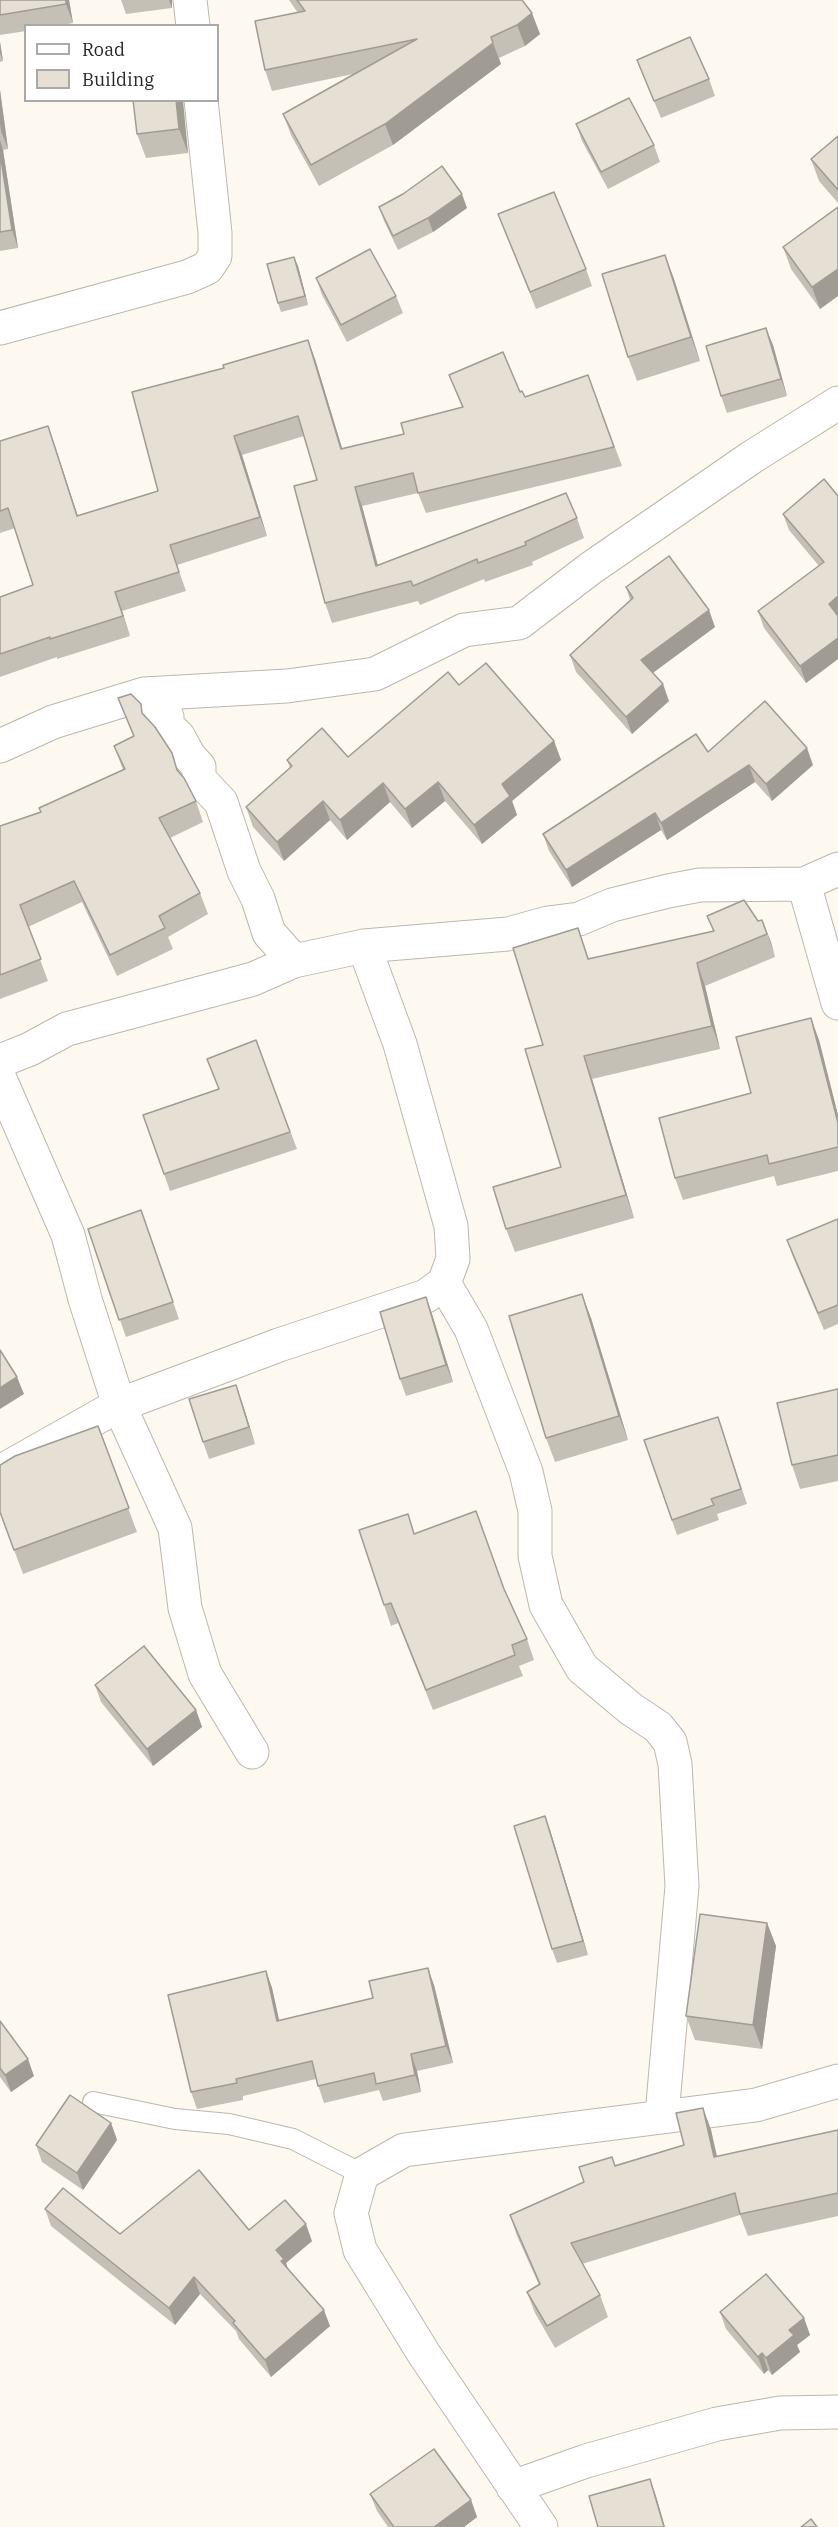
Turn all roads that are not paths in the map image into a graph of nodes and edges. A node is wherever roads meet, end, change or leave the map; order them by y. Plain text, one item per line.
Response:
1 (190, 0) edge
2 (193, 24) edge
3 (201, 102) edge
4 (0, 328) edge
5 (838, 403) edge
6 (144, 694) junction
7 (0, 746) edge
8 (838, 869) edge
9 (804, 884) junction
10 (364, 946) junction
11 (294, 961) junction
12 (838, 1003) edge
13 (0, 1061) edge
14 (0, 1078) edge
15 (444, 1283) junction
16 (119, 1405) junction
17 (0, 1472) edge
18 (252, 1752) dead end
19 (838, 2081) edge
20 (93, 2102) dead end
21 (662, 2115) junction
22 (363, 2174) junction
23 (838, 2412) edge
24 (513, 2487) junction
25 (541, 2527) edge

1 - 2 street
3 - 4 street
5 - 6 street
6 - 7 street
6 - 11 street
8 - 9 street
9 - 10 street
9 - 12 street
10 - 11 street
10 - 15 street
11 - 13 street
14 - 16 street
15 - 16 street
15 - 21 street
16 - 17 street
16 - 18 street
19 - 21 street
20 - 22 lane
21 - 22 street
22 - 24 street
23 - 24 street
24 - 25 street

